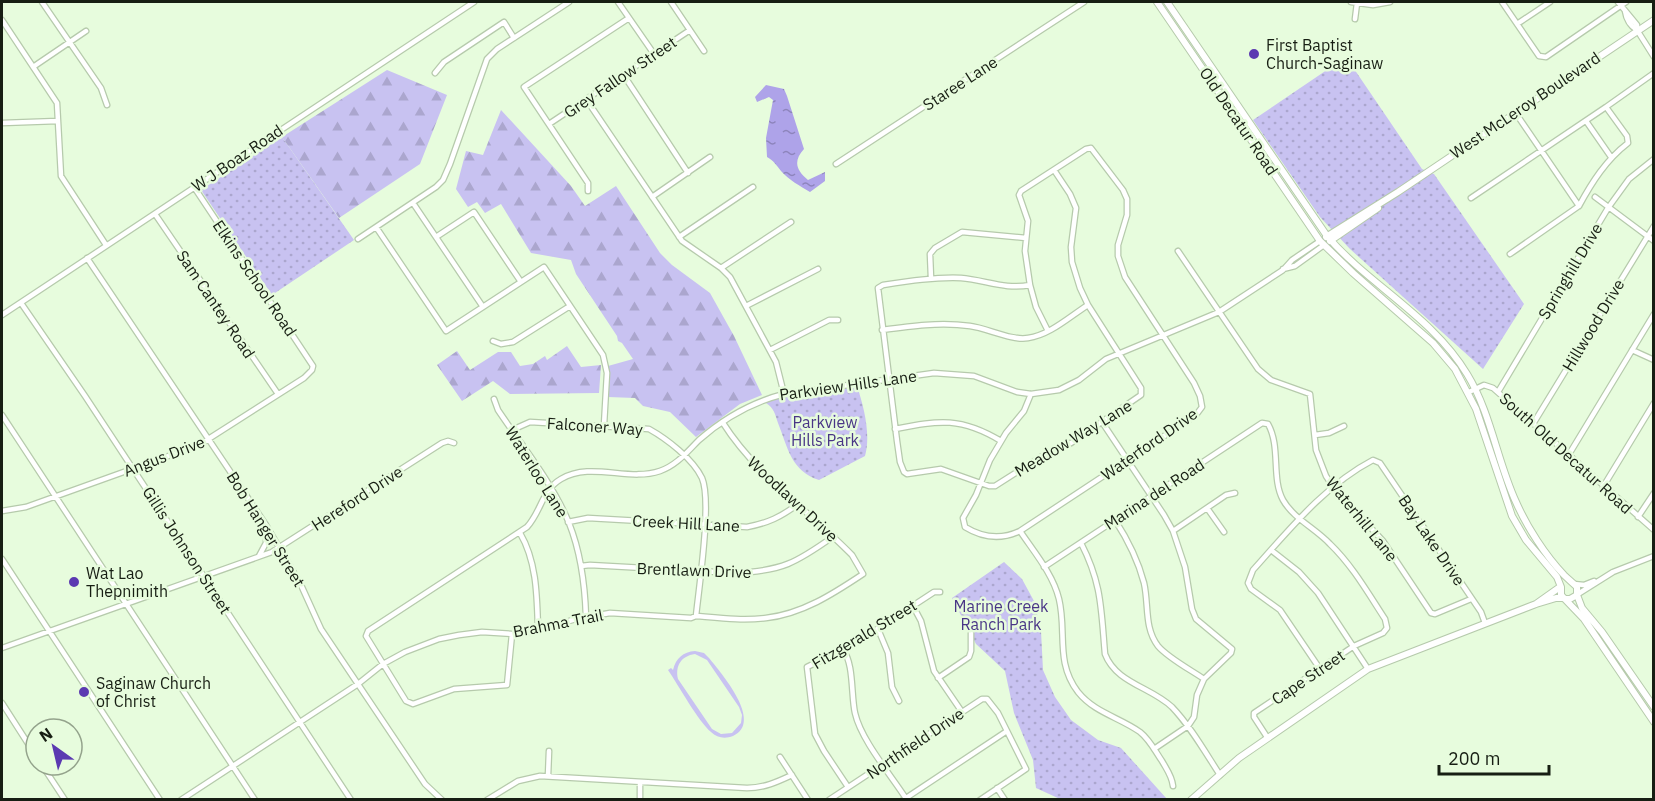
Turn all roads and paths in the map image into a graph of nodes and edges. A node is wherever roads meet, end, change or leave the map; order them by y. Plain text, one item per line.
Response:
1 (42, 2) edge
2 (474, 2) edge
3 (569, 2) edge
4 (618, 2) edge
5 (671, 2) edge
6 (1084, 2) edge
7 (1157, 2) edge
8 (1167, 2) edge
9 (1354, 2) edge
10 (1390, 2) edge
11 (1502, 2) edge
12 (1550, 2) edge
13 (1626, 2) edge
14 (1619, 3) edge
15 (1173, 9) junction
16 (1166, 14) junction
17 (629, 18) junction
18 (1355, 19) dead end
19 (2, 20) edge
20 (1653, 20) edge
21 (1517, 24) junction
22 (690, 30) junction
23 (1637, 30) junction
24 (86, 31) dead end
25 (514, 38) junction
26 (70, 42) junction
27 (704, 51) dead end
28 (654, 54) junction
29 (1653, 57) edge
30 (33, 67) junction
31 (435, 73) dead end
32 (1653, 73) edge
33 (623, 74) junction
34 (586, 99) junction
35 (107, 105) dead end
36 (1606, 107) junction
37 (1515, 112) junction
38 (2, 115) edge
39 (58, 121) junction
40 (1586, 121) junction
41 (2, 123) edge
42 (549, 124) junction
43 (1542, 150) junction
44 (710, 157) dead end
45 (1611, 158) junction
46 (1653, 159) edge
47 (836, 164) dead end
48 (1054, 170) junction
49 (688, 173) junction
50 (194, 187) junction
51 (753, 188) dead end
52 (588, 191) dead end
53 (1398, 192) junction
54 (652, 197) junction
55 (1595, 197) dead end
56 (1471, 198) dead end
57 (413, 203) junction
58 (1579, 206) junction
59 (1608, 208) junction
60 (155, 213) junction
61 (791, 222) dead end
62 (1653, 226) edge
63 (376, 227) junction
64 (1346, 231) junction
65 (436, 237) junction
66 (679, 237) junction
67 (1647, 237) junction
68 (1026, 238) junction
69 (1329, 238) junction
70 (358, 239) dead end
71 (1653, 241) edge
72 (1322, 243) junction
73 (106, 246) junction
74 (1178, 251) dead end
75 (1344, 254) junction
76 (1510, 254) dead end
77 (87, 258) junction
78 (721, 268) junction
79 (818, 269) dead end
80 (931, 278) junction
81 (521, 282) junction
82 (1030, 285) junction
83 (1398, 301) junction
84 (21, 303) junction
85 (1088, 305) junction
86 (570, 306) junction
87 (746, 306) junction
88 (483, 307) junction
89 (1392, 308) junction
90 (1219, 312) junction
91 (1653, 314) edge
92 (2, 315) edge
93 (838, 320) dead end
94 (882, 330) junction
95 (1048, 331) junction
96 (1162, 334) junction
97 (493, 341) dead end
98 (770, 350) junction
99 (1632, 350) junction
100 (1119, 353) junction
101 (1653, 360) edge
102 (312, 370) joint
103 (889, 379) junction
104 (1472, 391) junction
105 (1498, 392) junction
106 (278, 394) junction
107 (784, 394) junction
108 (1031, 394) junction
109 (494, 399) dead end
110 (1653, 402) edge
111 (2, 415) edge
112 (1102, 422) junction
113 (723, 423) junction
114 (1533, 424) junction
115 (603, 425) junction
116 (1344, 426) dead end
117 (895, 429) junction
118 (512, 430) junction
119 (1315, 435) junction
120 (209, 440) junction
121 (1001, 441) junction
122 (454, 443) dead end
123 (684, 456) junction
124 (1568, 456) junction
125 (1128, 459) junction
126 (132, 468) junction
127 (981, 484) junction
128 (550, 487) junction
129 (1603, 487) junction
130 (1334, 488) junction
131 (1235, 493) dead end
132 (1653, 493) edge
133 (55, 496) junction
134 (1152, 496) junction
135 (1515, 500) junction
136 (1507, 503) junction
137 (798, 504) junction
138 (1207, 508) junction
139 (2, 511) edge
140 (1300, 518) junction
141 (1638, 518) junction
142 (1115, 520) junction
143 (568, 522) junction
144 (266, 525) junction
145 (704, 525) junction
146 (1653, 530) edge
147 (1020, 531) junction
148 (1173, 531) junction
149 (1224, 532) dead end
150 (520, 533) junction
151 (834, 536) junction
152 (1081, 543) junction
153 (280, 547) junction
154 (1271, 550) junction
155 (259, 556) junction
156 (1653, 556) edge
157 (2, 559) edge
158 (581, 566) junction
159 (1044, 567) junction
160 (701, 571) junction
161 (863, 574) joint
162 (203, 575) junction
163 (1597, 581) junction
164 (1573, 583) junction
165 (1561, 587) junction
166 (940, 592) dead end
167 (1577, 595) junction
168 (1564, 598) junction
169 (1471, 599) junction
170 (126, 603) junction
171 (1536, 604) junction
172 (913, 606) junction
173 (696, 616) junction
174 (586, 617) junction
175 (1485, 623) junction
176 (878, 629) junction
177 (538, 630) junction
178 (49, 631) junction
179 (971, 633) dead end
180 (512, 634) junction
181 (1354, 646) junction
182 (2, 648) edge
183 (843, 650) junction
184 (383, 664) junction
185 (1320, 669) junction
186 (1368, 669) junction
187 (938, 678) junction
188 (1204, 679) junction
189 (358, 684) junction
190 (899, 701) dead end
191 (2, 703) edge
192 (1653, 707) edge
193 (962, 712) junction
194 (300, 722) junction
195 (1653, 722) edge
196 (1188, 726) junction
197 (1007, 731) junction
198 (24, 737) edge
199 (1267, 737) junction
200 (1154, 748) junction
201 (549, 751) dead end
202 (780, 757) dead end
203 (883, 764) junction
204 (233, 766) junction
205 (792, 775) junction
206 (1220, 775) junction
207 (548, 776) junction
208 (50, 777) edge
209 (640, 782) junction
210 (1173, 786) dead end
211 (848, 787) junction
212 (997, 788) junction
213 (905, 799) edge
214 (1192, 799) edge
215 (65, 800) edge
216 (160, 800) edge
217 (181, 800) edge
218 (255, 800) edge
219 (351, 800) edge
220 (442, 800) edge
221 (487, 800) edge
222 (640, 800) edge
223 (808, 800) edge
224 (829, 800) edge
225 (980, 800) edge
226 (1005, 800) edge

1 - 26 street
2 - 50 street, W J Boaz Road
3 - 25 street
4 - 17 street
5 - 22 street
6 - 47 street, Staree Lane
7 - 16 main road, Old Decatur Road
8 - 15 main road, Old Decatur Road
9 - 10 street
9 - 18 street
11 - 21 street
12 - 21 street
13 - 14 street
14 - 21 street
14 - 23 street
15 - 16 main road
15 - 69 main road, Old Decatur Road
16 - 72 main road, Old Decatur Road
17 - 28 street
17 - 42 street
19 - 30 street
20 - 23 main road, West McLeroy Boulevard
22 - 27 street
22 - 28 street, Grey Fallow Street
23 - 29 street
23 - 37 main road, West McLeroy Boulevard
24 - 26 street
25 - 31 street
25 - 57 street
26 - 30 street
26 - 35 street
28 - 33 street, Grey Fallow Street
30 - 39 street
32 - 36 street
33 - 34 street, Grey Fallow Street
33 - 49 street
34 - 42 street, Grey Fallow Street
34 - 54 street
36 - 40 street
36 - 45 street
37 - 43 street
37 - 53 main road, West McLeroy Boulevard
38 - 41 street
39 - 41 street
39 - 73 street
40 - 43 street
40 - 45 street
42 - 52 street
43 - 56 street
43 - 58 street
44 - 49 street
45 - 58 street
46 - 59 street, Springhill Drive
48 - 68 street
48 - 85 street, Meadow Way Lane
48 - 96 street, Waterford Drive
49 - 54 street
50 - 60 street, W J Boaz Road
50 - 102 street, Elkins School Road
51 - 66 street
53 - 64 main road, West McLeroy Boulevard
53 - 69 main road, West McLeroy Boulevard
54 - 66 street
55 - 59 street
57 - 63 street
57 - 65 street
58 - 76 street
59 - 67 street
59 - 105 street, Springhill Drive
60 - 73 street, W J Boaz Road
60 - 106 street, Sam Cantey Road
61 - 78 street
62 - 67 street, Hillwood Drive
63 - 70 street
63 - 88 street
64 - 69 main road, West McLeroy Boulevard
64 - 75 main road
65 - 81 street
65 - 88 street
66 - 78 street
67 - 71 street
67 - 114 street, Hillwood Drive
68 - 80 street
68 - 82 street
69 - 72 main road
69 - 75 main road, South Old Decatur Road
72 - 89 main road, South Old Decatur Road
72 - 90 street, Parkview Hills Lane
73 - 77 street, W J Boaz Road
74 - 90 street, Waterhill Lane
75 - 83 main road, South Old Decatur Road
77 - 84 street, W J Boaz Road
77 - 120 street, Bob Hanger Street
78 - 87 street
79 - 87 street
80 - 82 street
80 - 94 street
81 - 86 street
81 - 88 street
82 - 95 street
83 - 89 main road
83 - 104 main road, South Old Decatur Road
84 - 92 street, W J Boaz Road
84 - 126 street, Gillis Johnson Street
85 - 95 street
85 - 100 street, Meadow Way Lane
86 - 97 street
86 - 115 street
87 - 98 street
89 - 104 main road, South Old Decatur Road
90 - 96 street, Parkview Hills Lane
90 - 119 street, Waterhill Lane
91 - 99 street
93 - 98 street
94 - 95 street
94 - 103 street
96 - 100 street, Parkview Hills Lane
96 - 125 street, Waterford Drive
98 - 107 street
99 - 101 street
99 - 124 street
100 - 108 street, Parkview Hills Lane
100 - 112 street, Meadow Way Lane
102 - 106 street, Angus Drive
103 - 107 street, Parkview Hills Lane
103 - 108 street, Parkview Hills Lane
103 - 117 street
104 - 105 street, South Old Decatur Road
104 - 135 main road, South Old Decatur Road
104 - 136 main road, South Old Decatur Road
105 - 114 street, South Old Decatur Road
106 - 120 street, Angus Drive
107 - 113 street, Parkview Hills Lane
108 - 121 street
109 - 118 street, Waterloo Lane
110 - 129 street
111 - 133 street
112 - 125 street
112 - 127 street, Meadow Way Lane
113 - 123 street, Parkview Hills Lane
113 - 137 street, Woodlawn Drive
114 - 124 street, South Old Decatur Road
115 - 118 street, Falconer Way
115 - 123 street, Falconer Way
116 - 119 street
117 - 121 street
117 - 127 street
118 - 128 street, Waterloo Lane
119 - 130 street, Waterhill Lane
120 - 126 street, Angus Drive
120 - 144 street, Bob Hanger Street
121 - 127 street
122 - 153 street, Hereford Drive
123 - 128 street, Parkview Hills Lane
123 - 145 street, Falconer Way
124 - 129 street, South Old Decatur Road
125 - 134 street
125 - 147 street, Waterford Drive
126 - 133 street, Angus Drive
126 - 162 street, Gillis Johnson Street
127 - 147 street, Waterford Drive
128 - 143 street, Waterloo Lane
128 - 150 street
129 - 141 street, South Old Decatur Road
130 - 140 street
130 - 169 street, Waterhill Lane
130 - 169 street, Bay Lake Drive
131 - 138 street
132 - 141 street
133 - 139 street, Angus Drive
133 - 170 street
134 - 140 street, Marina del Road
134 - 142 street, Marina del Road
134 - 148 street
135 - 136 main road
135 - 164 main road, South Old Decatur Road
136 - 165 main road, South Old Decatur Road
137 - 145 street, Creek Hill Lane
137 - 151 street, Woodlawn Drive
138 - 148 street
138 - 149 street
140 - 154 street
140 - 181 street, Cape Street
141 - 146 street, South Old Decatur Road
142 - 152 street, Marina del Road
142 - 188 street
143 - 145 street, Creek Hill Lane
143 - 158 street, Waterloo Lane
144 - 153 street, Bob Hanger Street
144 - 155 street
145 - 160 street, Falconer Way
147 - 159 street
148 - 188 street
150 - 177 street
150 - 184 street
151 - 160 street, Brentlawn Drive
151 - 161 street, Woodlawn Drive
152 - 159 street, Marina del Road
152 - 196 street
153 - 155 street, Hereford Drive
153 - 189 street, Bob Hanger Street
154 - 181 street
154 - 185 street
155 - 162 street, Hereford Drive
156 - 163 street
157 - 178 street
158 - 160 street, Brentlawn Drive
158 - 174 street, Waterloo Lane
159 - 200 street
160 - 173 street, Falconer Way
161 - 173 street, Brahma Trail
162 - 170 street, Hereford Drive
162 - 194 street, Gillis Johnson Street
163 - 164 street
163 - 167 street
164 - 165 main road
164 - 167 main road
165 - 168 main road
165 - 171 main road
166 - 172 street, Fitzgerald Street
167 - 168 main road
167 - 192 main road
168 - 171 main road
168 - 195 main road
169 - 175 street, Bay Lake Drive
170 - 178 street, Hereford Drive
170 - 204 street
171 - 175 main road
172 - 176 street, Fitzgerald Street
172 - 187 street
173 - 174 street, Brahma Trail
174 - 177 street, Brahma Trail
175 - 186 main road
176 - 183 street, Fitzgerald Street
176 - 190 street
177 - 180 street, Brahma Trail
178 - 182 street, Hereford Drive
178 - 216 street
179 - 187 street
180 - 184 street, Brahma Trail
180 - 184 street
181 - 185 street, Cape Street
181 - 186 street
183 - 203 street
183 - 211 street, Fitzgerald Street
184 - 189 street, Brahma Trail
185 - 199 street, Cape Street
186 - 199 main road
187 - 193 street
188 - 196 street
189 - 194 street, Brahma Trail
189 - 220 street, Bob Hanger Street
191 - 198 street
193 - 197 street, Northfield Drive
193 - 203 street, Northfield Drive
194 - 204 street, Brahma Trail
194 - 219 street, Gillis Johnson Street
196 - 200 street
196 - 206 street
197 - 212 street
197 - 213 street
199 - 206 main road
200 - 210 street
201 - 207 street
202 - 205 street
203 - 211 street, Northfield Drive
203 - 213 street
204 - 217 street, Brahma Trail
204 - 218 street
205 - 209 street
205 - 223 street
206 - 214 main road
207 - 209 street
207 - 221 street
208 - 215 street
209 - 222 street
211 - 224 street, Northfield Drive
212 - 225 street
212 - 226 street

